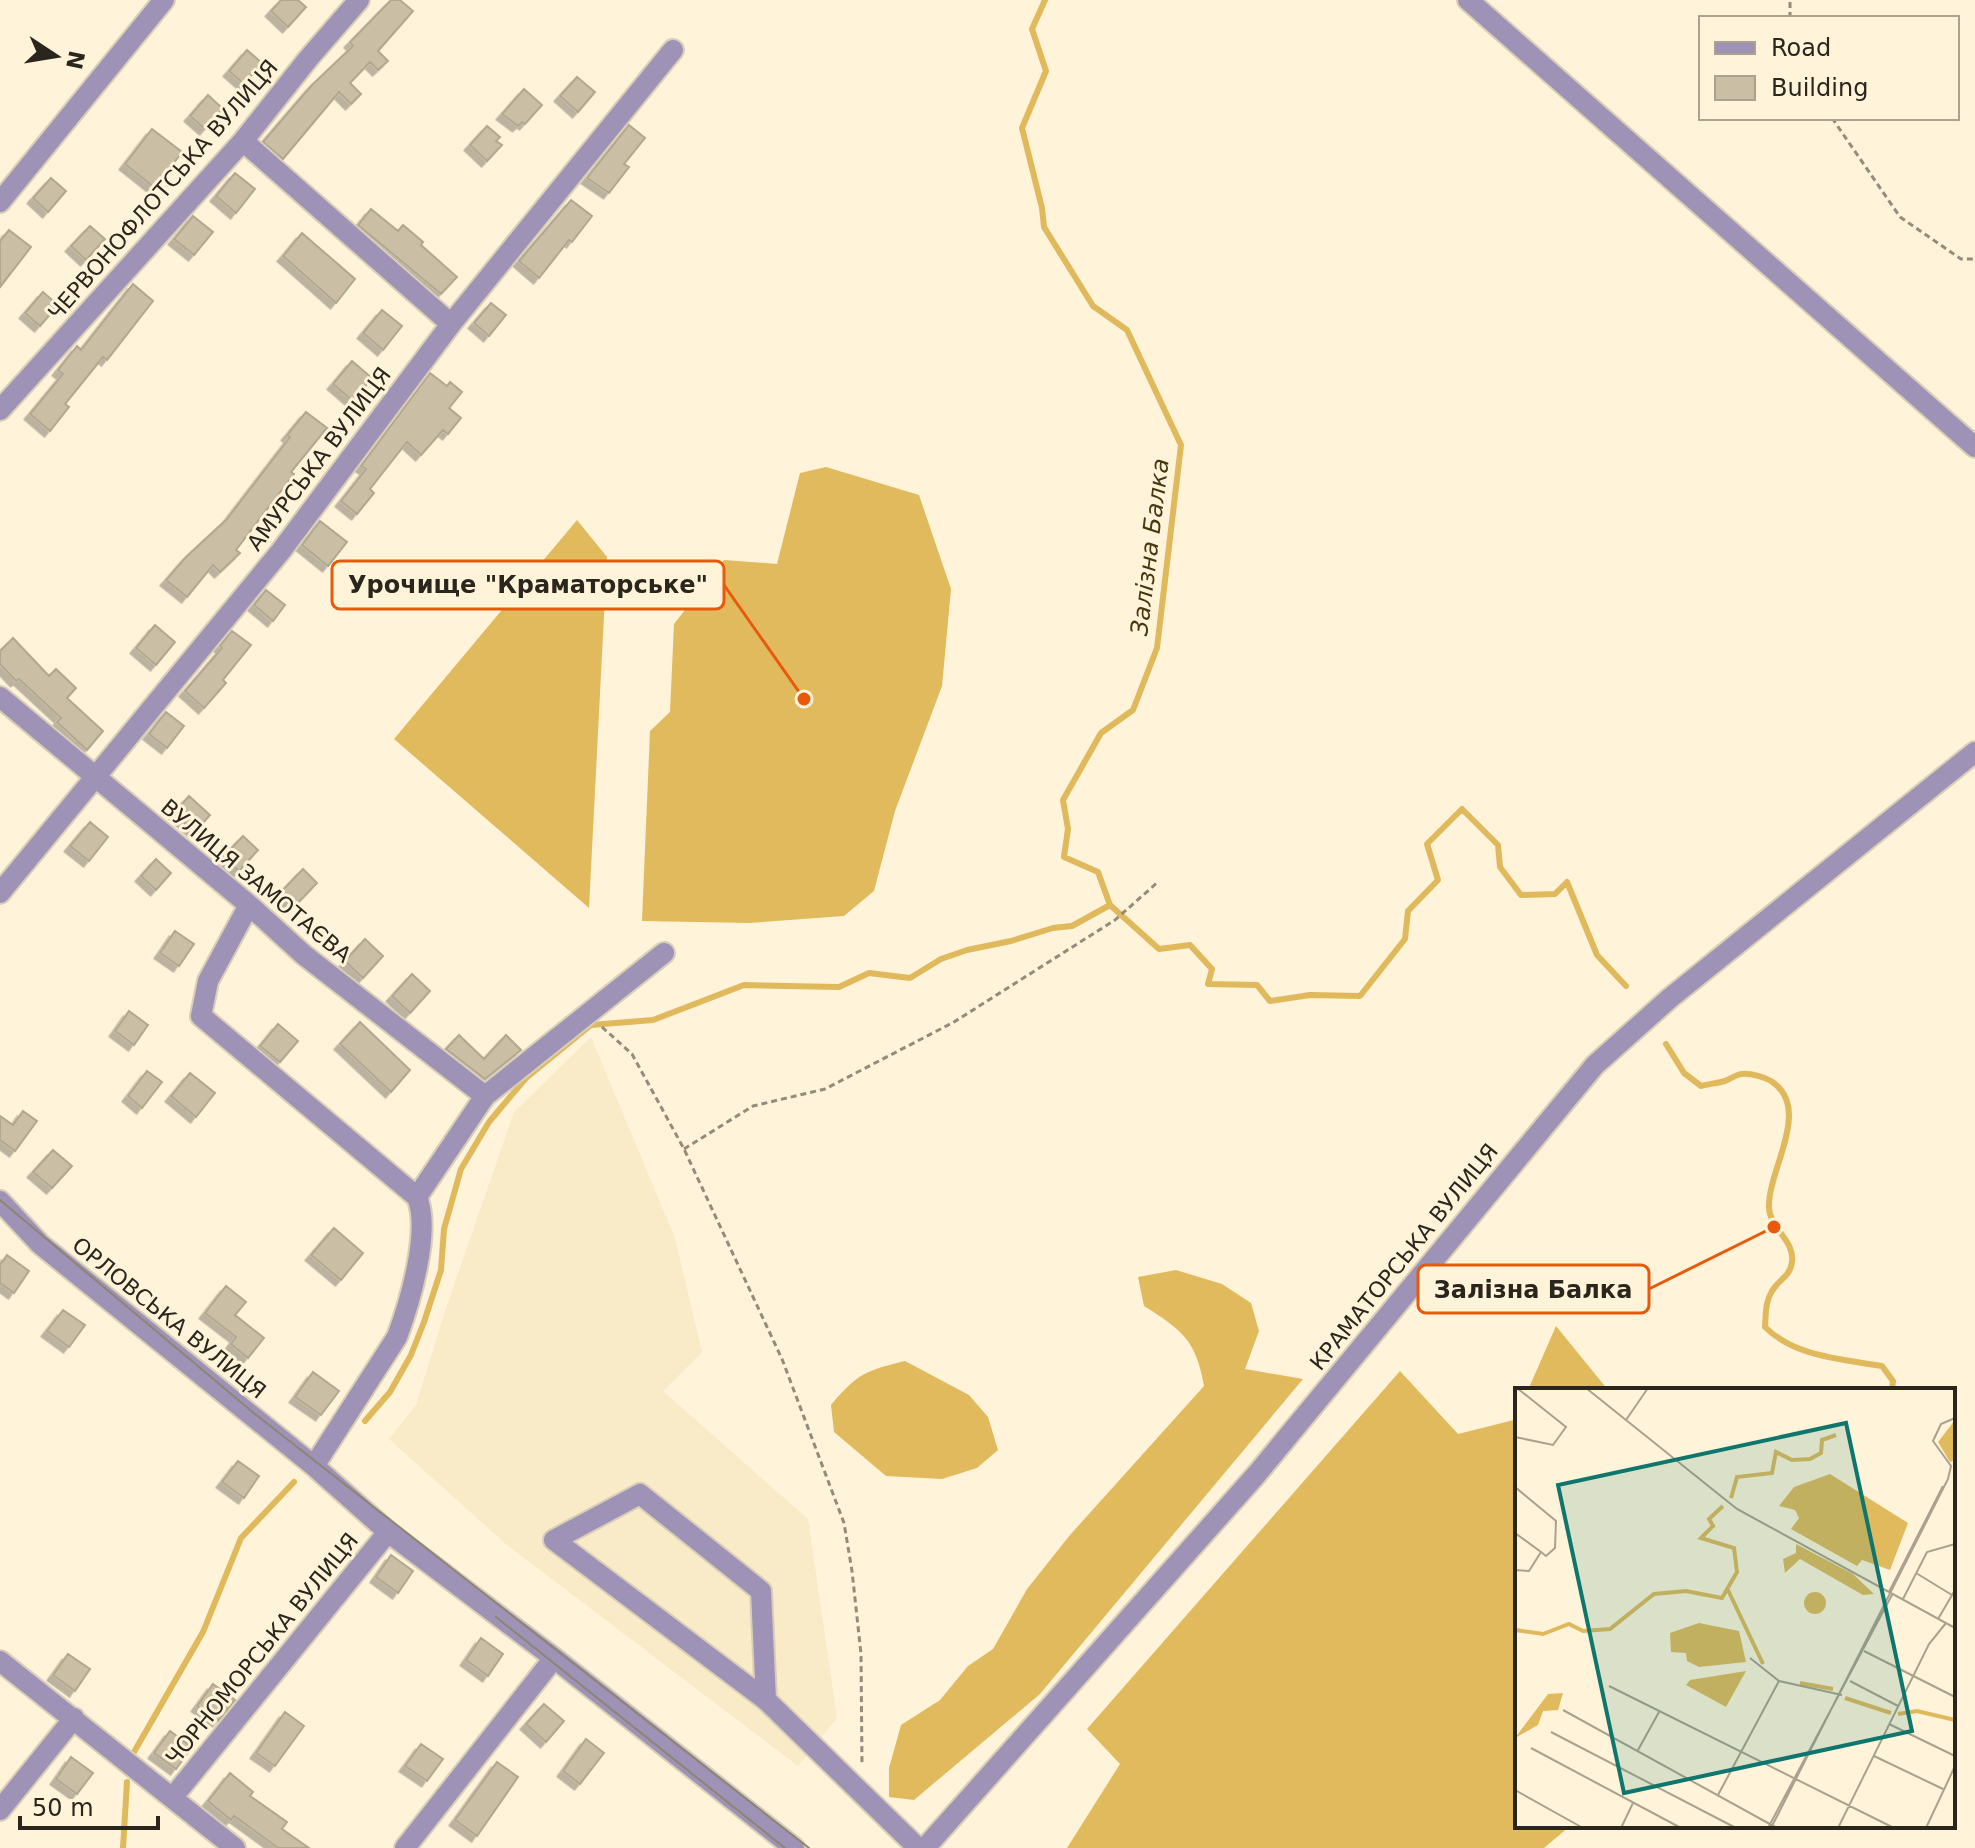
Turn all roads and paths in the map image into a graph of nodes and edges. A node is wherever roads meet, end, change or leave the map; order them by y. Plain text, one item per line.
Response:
1 (164, 0) edge
2 (359, 0) edge
3 (1468, 0) edge
4 (673, 50) dead end
5 (1833, 120) edge
6 (243, 141) junction
7 (0, 202) edge
8 (1975, 259) edge
9 (451, 324) junction
10 (0, 410) edge
11 (1975, 447) edge
12 (0, 697) edge
13 (1975, 752) edge
14 (94, 777) junction
15 (1158, 882) dead end
16 (0, 893) edge
17 (249, 905) junction
18 (664, 953) dead end
19 (587, 1014) junction
20 (485, 1096) junction
21 (684, 1149) junction
22 (417, 1197) junction
23 (0, 1201) edge
24 (314, 1466) junction
25 (388, 1532) junction
26 (554, 1658) junction
27 (0, 1661) edge
28 (766, 1700) junction
29 (74, 1718) junction
30 (863, 1794) junction
31 (173, 1797) junction
32 (0, 1810) edge
33 (235, 1848) edge
34 (405, 1848) edge
35 (794, 1848) edge
36 (918, 1848) edge
37 (925, 1848) edge

1 - 7 street
2 - 6 street, ЧЕРВОНОФЛОТСЬКА ВУЛИЦЯ
3 - 11 street
4 - 9 street, АМУРСЬКА ВУЛИЦЯ
5 - 8 path
6 - 9 street
6 - 10 street, ЧЕРВОНОФЛОТСЬКА ВУЛИЦЯ
9 - 14 street, АМУРСЬКА ВУЛИЦЯ
12 - 14 street, ВУЛИЦЯ ЗАМОТАЄВА
13 - 37 street, КРАМАТОРСЬКА ВУЛИЦЯ
14 - 16 street, АМУРСЬКА ВУЛИЦЯ
14 - 17 street, ВУЛИЦЯ ЗАМОТАЄВА
15 - 21 path
17 - 20 street, ВУЛИЦЯ ЗАМОТАЄВА
17 - 22 street
18 - 19 street
19 - 20 street
19 - 21 path
20 - 22 street
21 - 30 path
22 - 24 street
23 - 24 street, ОРЛОВСЬКА ВУЛИЦЯ
24 - 25 street, ОРЛОВСЬКА ВУЛИЦЯ
25 - 26 street, ОРЛОВСЬКА ВУЛИЦЯ
25 - 31 street, ЧОРНОМОРСЬКА ВУЛИЦЯ
26 - 34 street
26 - 35 street, ОРЛОВСЬКА ВУЛИЦЯ
27 - 29 street, ЧОРНОМОРСЬКА ВУЛИЦЯ
28 - 28 street
28 - 30 street
29 - 31 street, ЧОРНОМОРСЬКА ВУЛИЦЯ
29 - 32 street
30 - 36 street
31 - 33 street, ЧОРНОМОРСЬКА ВУЛИЦЯ

